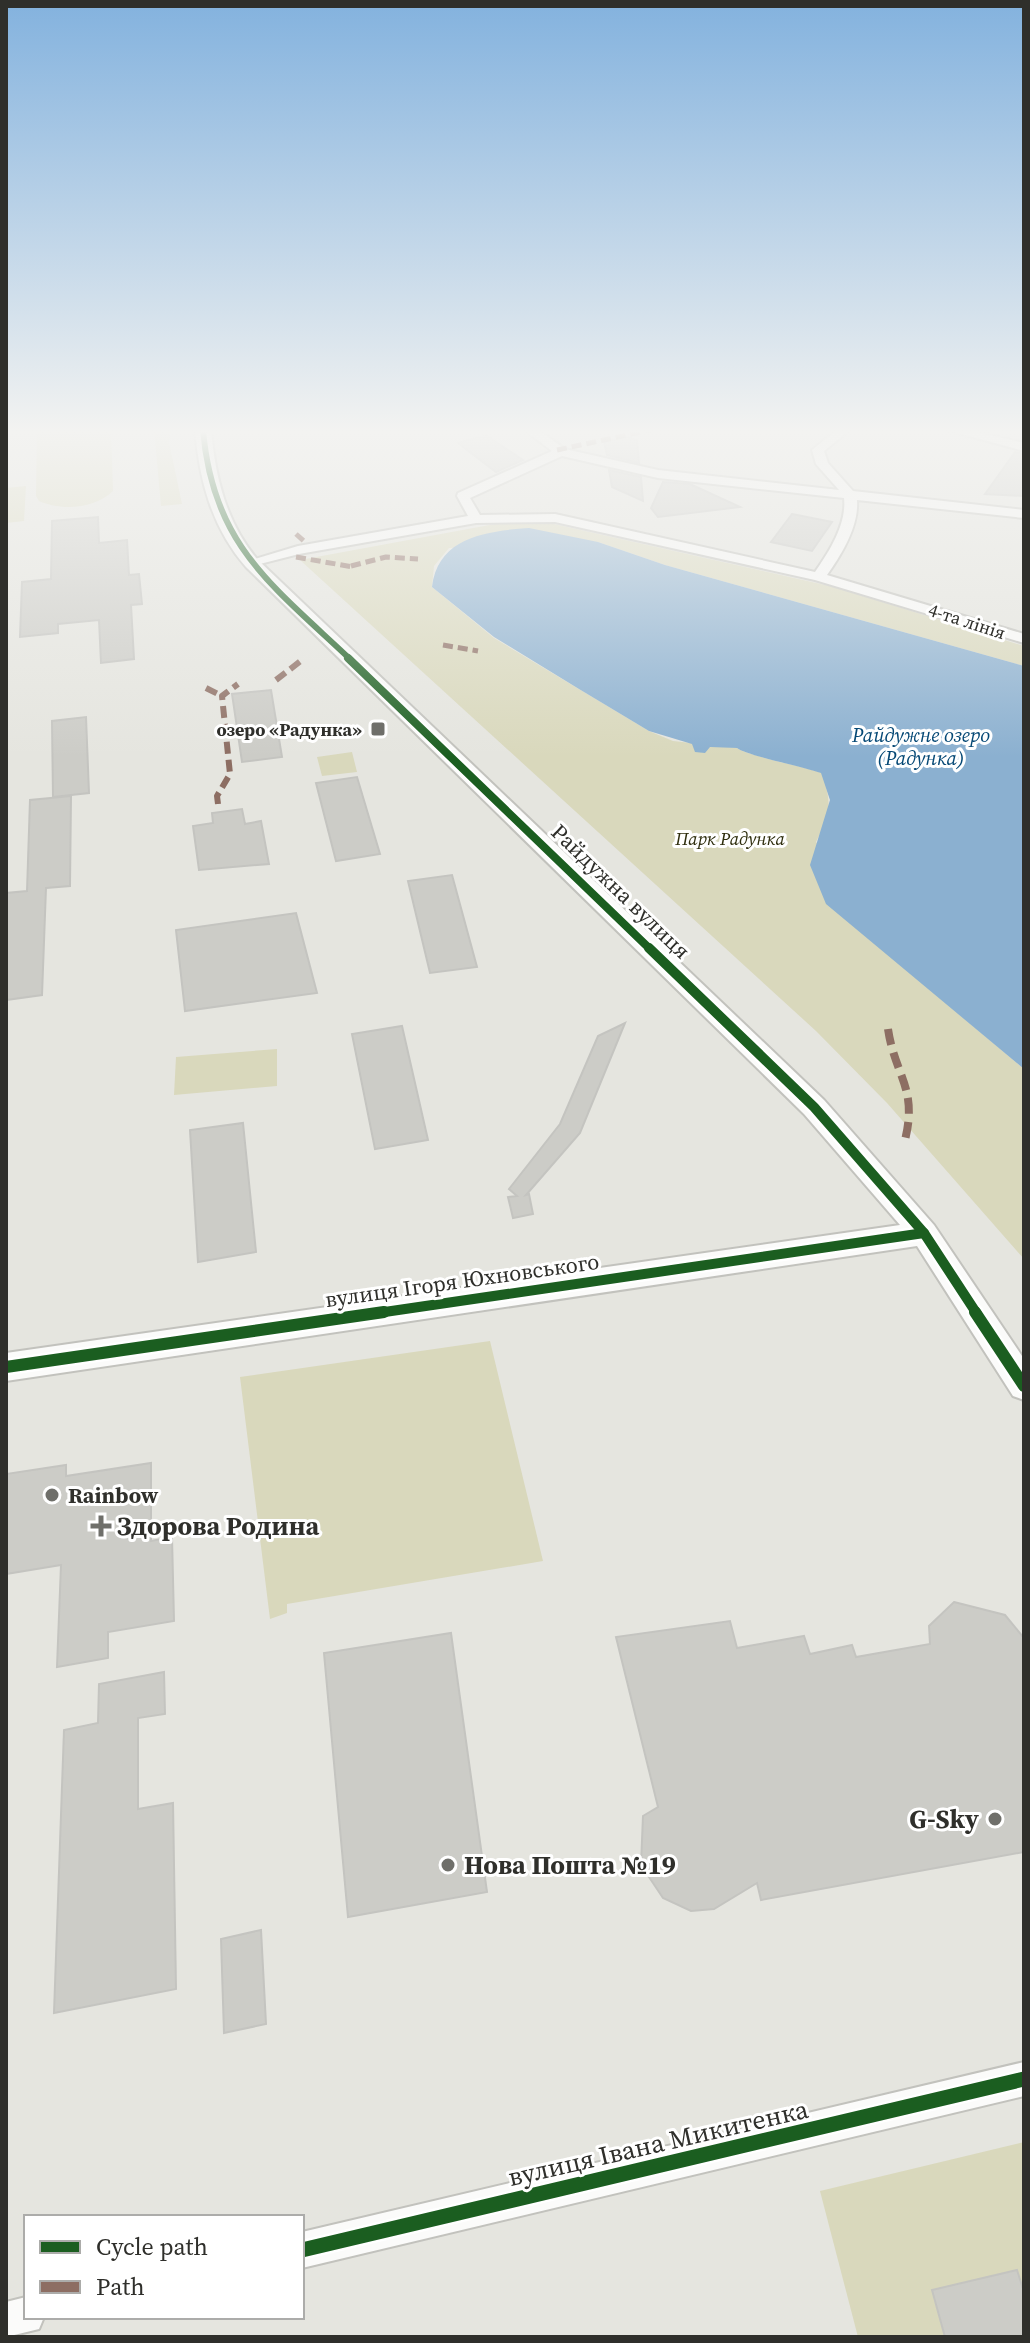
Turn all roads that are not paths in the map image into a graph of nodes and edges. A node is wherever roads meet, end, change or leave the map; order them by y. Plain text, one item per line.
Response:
1 (235, 538) edge
2 (364, 538) edge
3 (646, 538) edge
4 (839, 538) edge
5 (252, 562) junction
6 (818, 577) junction
7 (1024, 639) edge
8 (924, 1233) junction
9 (6, 1367) edge
10 (1024, 1386) edge
11 (1024, 2079) edge
12 (304, 2250) edge

1 - 5 street, Райдужна вулиця
2 - 5 street, 4-та лінія
3 - 6 street, 4-та лінія
4 - 6 street
5 - 8 street, Райдужна вулиця
6 - 7 street, 4-та лінія
8 - 9 street, вулиця Ігоря Юхновського
8 - 10 street, Райдужна вулиця
11 - 12 street, вулиця Івана Микитенка

